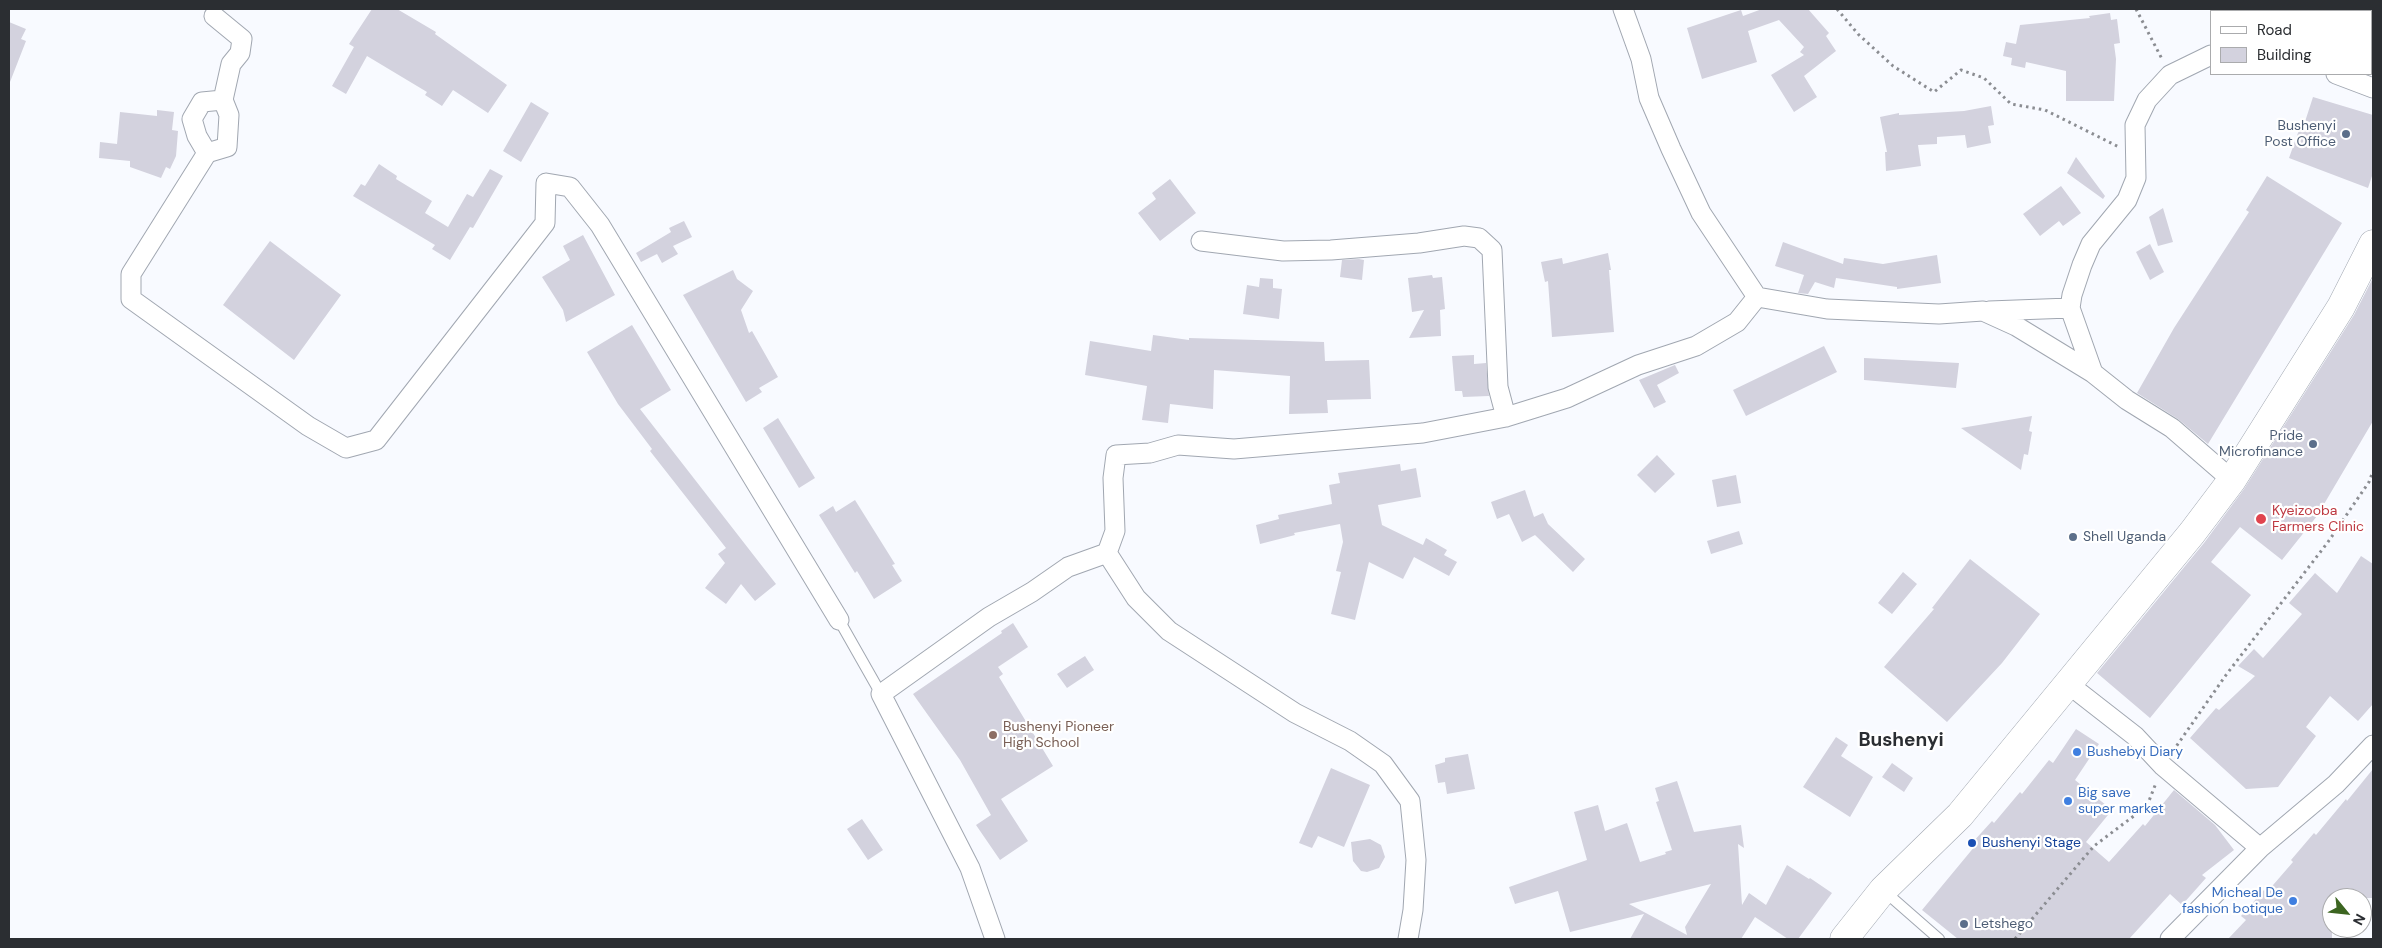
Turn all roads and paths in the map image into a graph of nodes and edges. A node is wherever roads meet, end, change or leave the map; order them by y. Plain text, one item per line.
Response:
1 (1623, 9) edge
2 (1837, 9) edge
3 (2136, 9) edge
4 (214, 16) dead end
5 (2210, 55) edge
6 (2170, 75) junction
7 (2339, 75) edge
8 (2373, 88) edge
9 (223, 100) junction
10 (207, 153) junction
11 (2136, 158) junction
12 (1201, 241) dead end
13 (2373, 244) edge
14 (1757, 297) junction
15 (2070, 308) junction
16 (1984, 311) junction
17 (2093, 373) junction
18 (1506, 417) junction
19 (2373, 471) edge
20 (2232, 480) junction
21 (1107, 553) junction
22 (839, 620) joint
23 (2068, 683) junction
24 (881, 694) junction
25 (2373, 745) edge
26 (2163, 766) junction
27 (2260, 848) junction
28 (1883, 890) junction
29 (2176, 937) edge
30 (995, 939) edge
31 (1408, 939) edge
32 (1844, 939) edge
33 (1939, 939) edge
34 (2015, 939) edge

1 - 14 street
2 - 11 path
3 - 6 path
4 - 9 street
5 - 6 street
6 - 11 street
7 - 8 street
9 - 10 street
9 - 10 street
10 - 22 street
11 - 15 street
12 - 18 street
13 - 20 main road
14 - 16 street
14 - 18 street
15 - 16 street
15 - 17 street
16 - 17 street
17 - 20 street
18 - 21 street
19 - 26 path
20 - 23 main road
21 - 24 street
21 - 31 street
22 - 24 lane
23 - 26 street
23 - 28 main road
24 - 30 street
25 - 27 street
26 - 27 street
26 - 34 path
27 - 29 street
28 - 32 main road
28 - 33 lane

